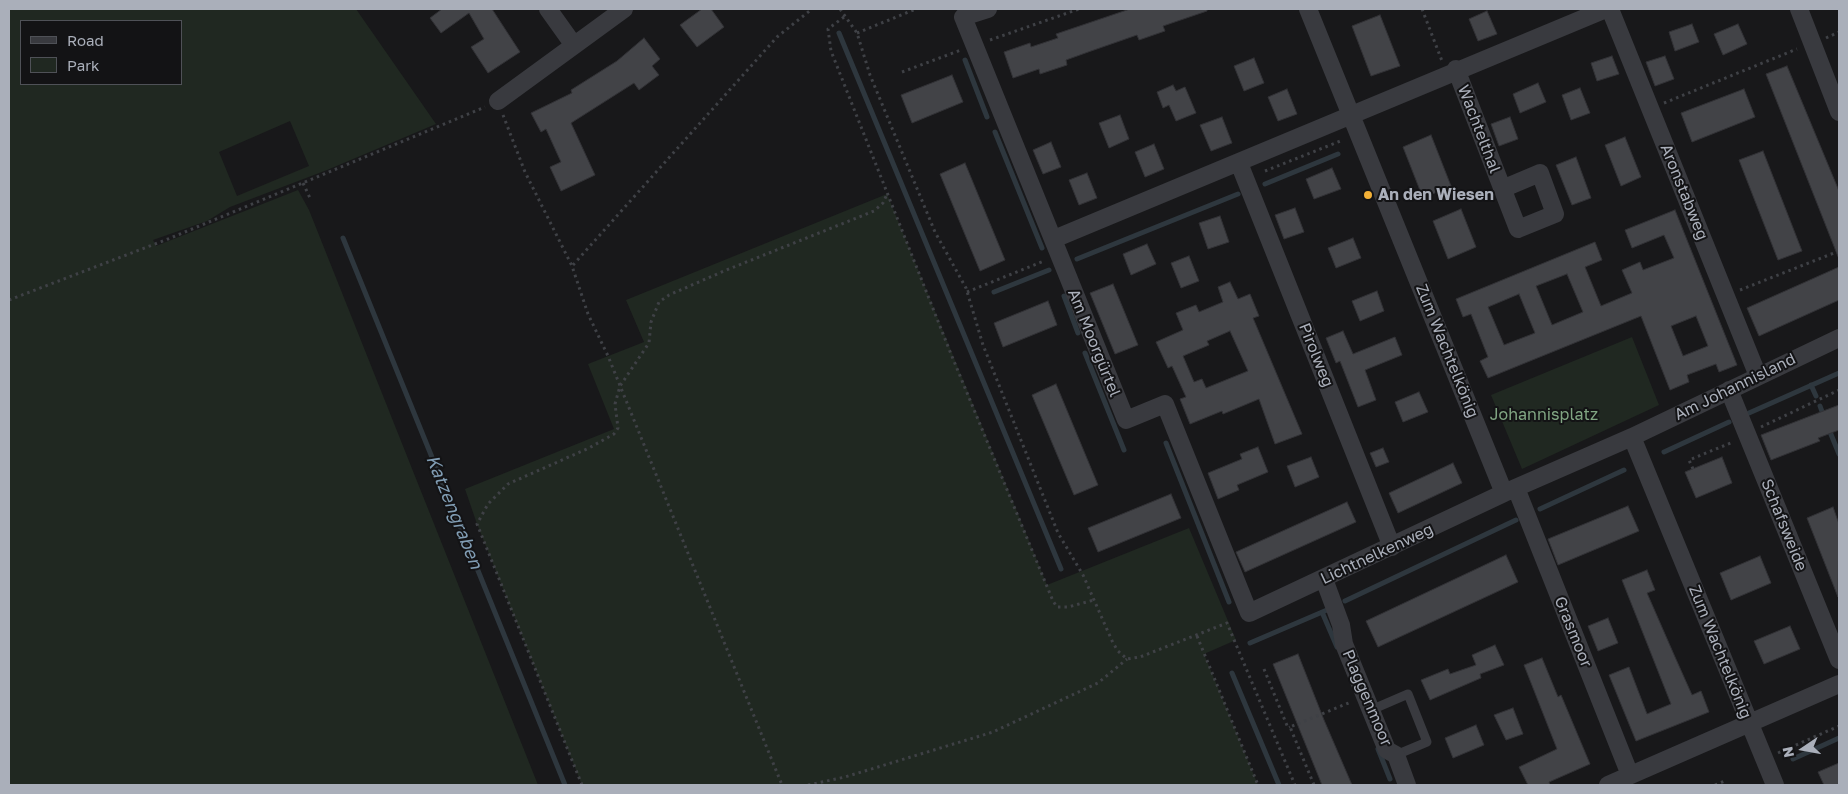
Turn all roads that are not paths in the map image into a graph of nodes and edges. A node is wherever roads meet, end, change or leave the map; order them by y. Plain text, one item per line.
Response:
1 (548, 9) edge
2 (624, 9) edge
3 (988, 9) edge
4 (1308, 9) edge
5 (1606, 9) edge
6 (1610, 9) edge
7 (1799, 9) edge
8 (572, 44) junction
9 (1452, 71) junction
10 (498, 101) road end
11 (1839, 112) edge
12 (1351, 114) junction
13 (1240, 163) junction
14 (1502, 188) dead end
15 (1054, 240) junction
16 (1839, 338) edge
17 (1758, 376) junction
18 (1729, 390) junction
19 (1632, 437) junction
20 (1510, 490) junction
21 (1392, 547) junction
22 (1324, 579) junction
23 (1249, 613) joint
24 (1839, 660) edge
25 (1839, 684) edge
26 (1368, 703) junction
27 (1749, 723) junction
28 (1396, 755) junction
29 (1630, 776) junction
30 (1408, 785) edge
31 (1608, 785) edge
32 (1775, 785) edge

1 - 8 street
2 - 8 street
3 - 15 street, Am Moorgürtel
4 - 12 street, Zum Wachtelkönig
5 - 9 street
6 - 17 street, Aronstabweg
7 - 11 street
8 - 10 street
9 - 12 street
9 - 14 street, Wachtelthal
12 - 13 street
12 - 20 street, Zum Wachtelkönig
13 - 15 street
13 - 21 street, Pirolweg
15 - 23 street, Am Moorgürtel
16 - 17 street, Am Johannisland
17 - 18 street, Am Johannisland
18 - 19 street, Am Johannisland
18 - 24 street, Schafsweide
19 - 20 street
19 - 27 street, Zum Wachtelkönig
20 - 21 street, Lichtnelkenweg
20 - 29 street, Grasmoor
21 - 22 street, Lichtnelkenweg
22 - 23 street, Lichtnelkenweg
22 - 26 street, Plaggenmoor
25 - 27 street
26 - 28 street, Plaggenmoor
26 - 28 lane
27 - 29 street
27 - 32 street, Zum Wachtelkönig
28 - 30 street, Plaggenmoor
29 - 31 street

